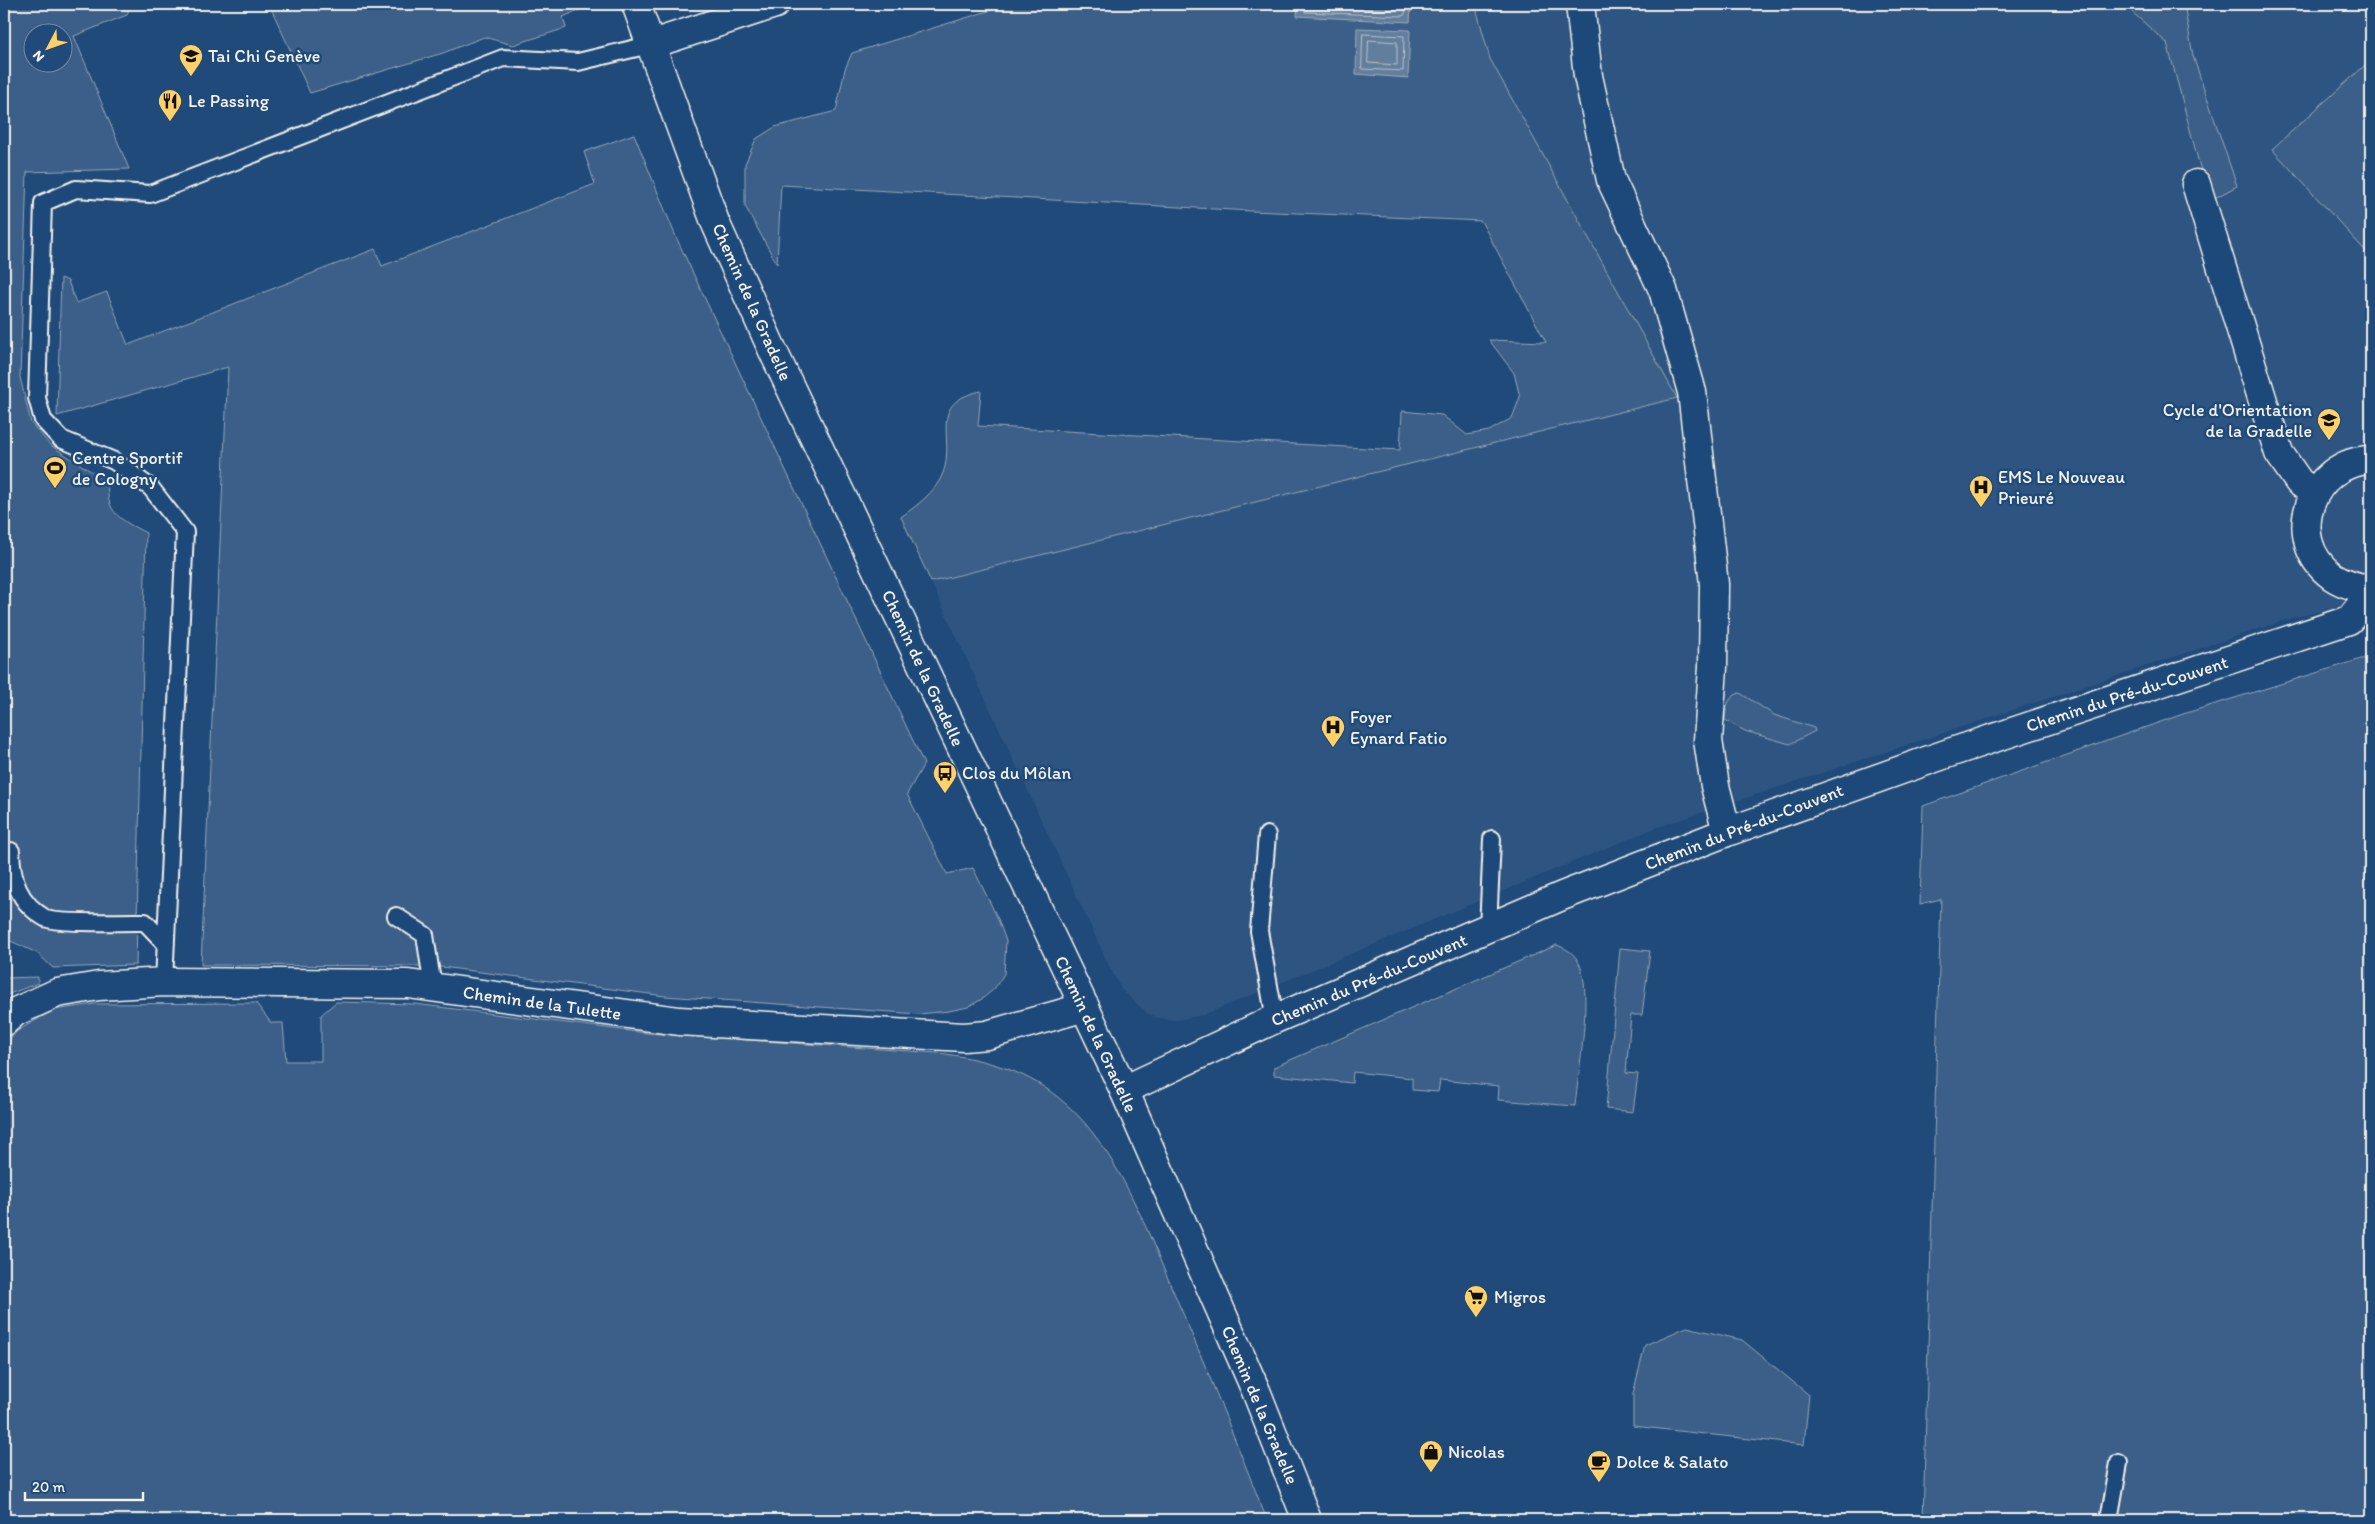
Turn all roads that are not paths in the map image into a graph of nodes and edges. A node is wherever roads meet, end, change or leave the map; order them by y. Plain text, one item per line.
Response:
1 (636, 4) edge
2 (775, 4) edge
3 (1580, 4) edge
4 (649, 45) junction
5 (2196, 184) dead end
6 (2371, 460) edge
7 (2315, 493) junction
8 (2371, 592) edge
9 (1727, 832) junction
10 (1267, 836) dead end
11 (1492, 838) dead end
12 (11, 851) dead end
13 (396, 916) dead end
14 (1488, 929) junction
15 (166, 944) junction
16 (164, 982) junction
17 (433, 988) junction
18 (1085, 1007) junction
19 (1276, 1019) junction
20 (4, 1022) edge
21 (1124, 1090) junction
22 (2119, 1463) dead end
23 (1308, 1520) edge
24 (2109, 1520) edge

1 - 4 street, Chemin de la Gradelle
2 - 4 street
3 - 9 street
4 - 15 lane
4 - 18 street, Chemin de la Gradelle
5 - 7 street
6 - 7 street
7 - 8 street
8 - 9 street, Chemin du Pré-du-Couvent
9 - 14 street, Chemin du Pré-du-Couvent
10 - 19 lane
11 - 14 lane
12 - 15 lane
13 - 17 lane
14 - 19 street, Chemin du Pré-du-Couvent
15 - 16 lane
16 - 17 street, Chemin de la Tulette
16 - 20 street, Chemin de la Tulette
17 - 18 street, Chemin de la Tulette
18 - 21 street, Chemin de la Gradelle
19 - 21 street, Chemin du Pré-du-Couvent
21 - 23 street, Chemin de la Gradelle
22 - 24 lane

